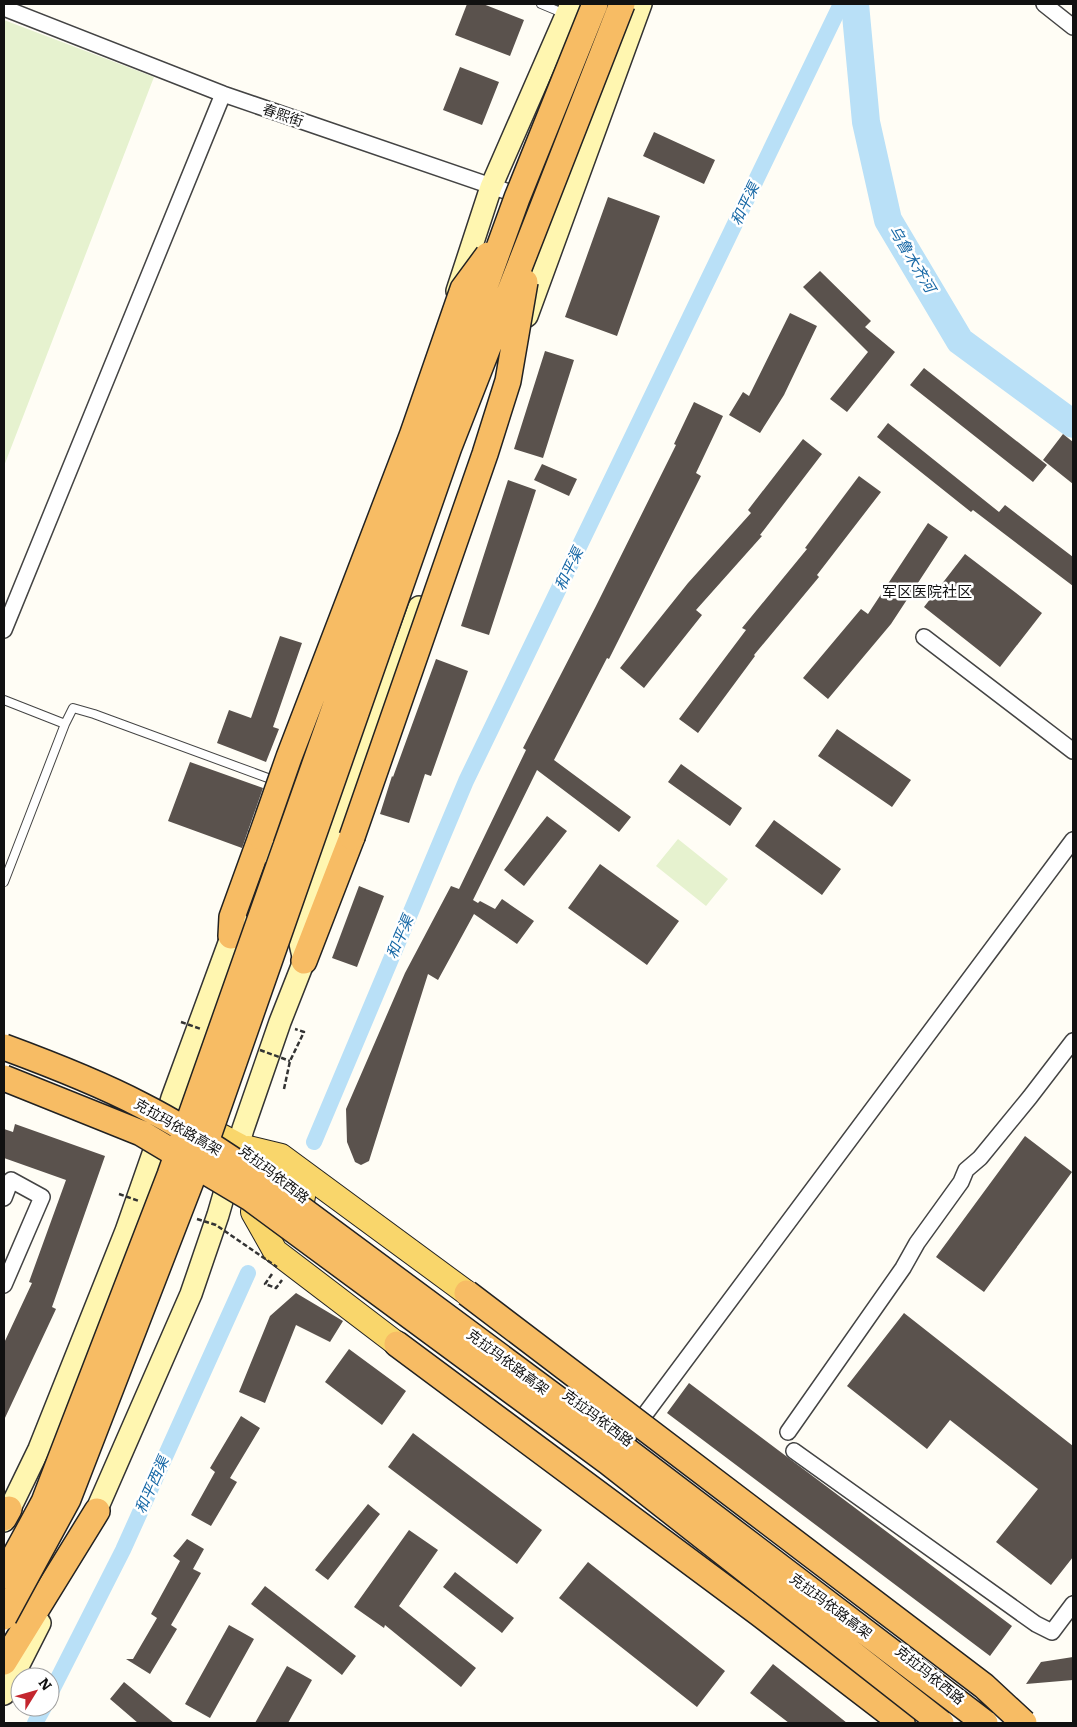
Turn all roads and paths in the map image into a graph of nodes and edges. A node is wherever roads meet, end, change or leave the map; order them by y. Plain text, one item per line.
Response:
1 (541, 4) edge
2 (596, 4) edge
3 (622, 4) edge
4 (641, 4) edge
5 (1044, 4) edge
6 (4, 8) edge
7 (569, 9) edge
8 (1073, 27) edge
9 (223, 94) junction
10 (491, 187) junction
11 (566, 210) junction
12 (534, 230) junction
13 (505, 233) junction
14 (4, 630) edge
15 (924, 637) dead end
16 (4, 700) edge
17 (65, 724) junction
18 (1073, 751) edge
19 (294, 788) junction
20 (1073, 840) edge
21 (4, 882) edge
22 (231, 936) junction
23 (304, 962) junction
24 (304, 1032) dead end
25 (1073, 1040) edge
26 (4, 1047) edge
27 (4, 1078) edge
28 (4, 1089) edge
29 (284, 1089) dead end
30 (169, 1108) junction
31 (238, 1145) junction
32 (154, 1151) junction
33 (120, 1194) dead end
34 (224, 1194) junction
35 (4, 1198) edge
36 (146, 1203) dead end
37 (253, 1212) junction
38 (190, 1217) dead end
39 (265, 1284) dead end
40 (4, 1285) edge
41 (467, 1293) joint
42 (397, 1344) joint
43 (788, 1432) dead end
44 (626, 1439) junction
45 (794, 1451) dead end
46 (604, 1472) junction
47 (97, 1511) junction
48 (6, 1516) edge
49 (4, 1576) edge
50 (1073, 1604) edge
51 (4, 1617) edge
52 (4, 1662) edge
53 (4, 1694) edge
54 (902, 1723) edge
55 (933, 1723) edge
56 (940, 1723) edge
57 (985, 1723) edge
58 (989, 1723) edge
59 (1024, 1723) edge

1 - 7 lane
2 - 13 highway, bridge
3 - 12 highway, bridge
4 - 11 main road
5 - 8 street
6 - 9 street, 春熙街
7 - 10 main road
9 - 10 street, 春熙街
9 - 14 street
10 - 11 street, 春熙街
10 - 19 main road
11 - 23 main road
12 - 23 highway, bridge
12 - 51 highway, bridge
13 - 22 highway, bridge
13 - 49 highway, bridge
15 - 18 street
16 - 17 lane
17 - 19 lane
17 - 21 lane
19 - 22 main road
20 - 44 street
22 - 30 main road
23 - 31 main road
24 - 29 path
25 - 43 street
26 - 30 main road, 克拉玛依西路
26 - 57 highway, 克拉玛依路高架, bridge
27 - 56 highway, 克拉玛依路高架, bridge
28 - 32 main road
30 - 31 main road, 克拉玛依西路
30 - 32 main road
31 - 34 main road
31 - 41 main road
31 - 44 main road, 克拉玛依西路
32 - 34 main road
32 - 48 main road
33 - 36 path, bridge
34 - 37 main road
34 - 47 main road
35 - 40 street
37 - 42 main road
37 - 46 main road
38 - 39 path, bridge
41 - 59 highway, bridge
42 - 54 highway
44 - 46 street
44 - 58 main road, 克拉玛依西路
45 - 50 street
46 - 55 main road
47 - 52 highway
47 - 53 main road

